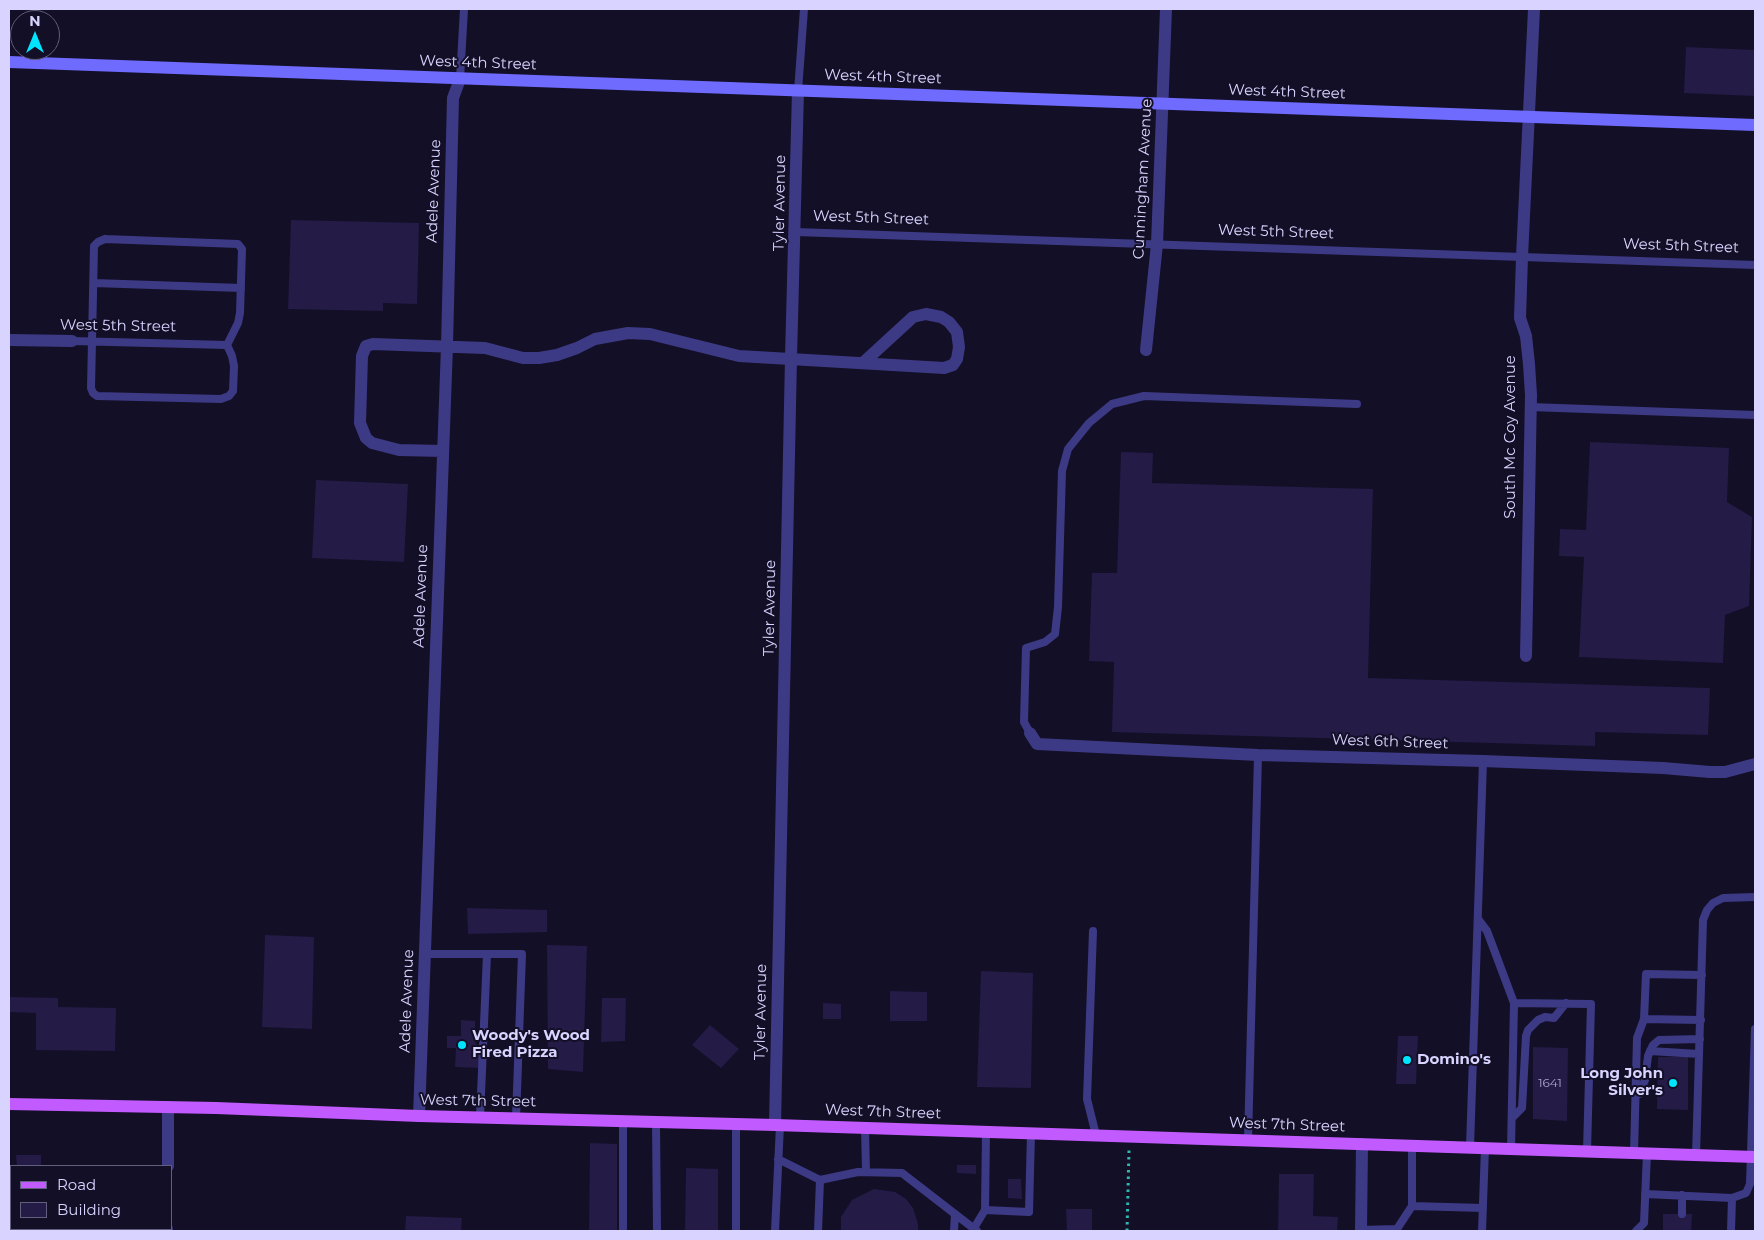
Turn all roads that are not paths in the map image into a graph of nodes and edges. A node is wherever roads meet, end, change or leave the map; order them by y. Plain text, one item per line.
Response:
1 (464, 9) edge
2 (804, 9) edge
3 (1166, 9) edge
4 (1534, 9) edge
5 (9, 62) edge
6 (460, 79) junction
7 (798, 91) junction
8 (1163, 104) junction
9 (1528, 116) junction
10 (1755, 124) edge
11 (796, 232) junction
12 (1157, 244) junction
13 (1522, 257) junction
14 (1755, 265) edge
15 (94, 283) junction
16 (241, 288) junction
17 (9, 340) edge
18 (72, 341) joint
19 (92, 342) junction
20 (227, 345) junction
21 (446, 346) junction
22 (1146, 350) dead end
23 (791, 358) junction
24 (864, 362) junction
25 (1357, 404) dead end
26 (1530, 407) junction
27 (1755, 415) edge
28 (443, 451) junction
29 (1526, 656) dead end
30 (1030, 733) joint
31 (1258, 755) junction
32 (1483, 761) junction
33 (1755, 764) edge
34 (1755, 897) edge
35 (1478, 919) junction
36 (1093, 931) dead end
37 (424, 954) junction
38 (487, 954) junction
39 (1702, 974) junction
40 (1514, 1003) junction
41 (1566, 1004) junction
42 (1644, 1019) junction
43 (1700, 1020) junction
44 (1755, 1029) edge
45 (1700, 1039) junction
46 (1755, 1048) edge
47 (1650, 1051) junction
48 (1699, 1054) junction
49 (1636, 1100) junction
50 (9, 1104) edge
51 (168, 1107) junction
52 (419, 1116) junction
53 (480, 1117) junction
54 (516, 1118) junction
55 (1512, 1118) junction
56 (623, 1121) junction
57 (656, 1122) junction
58 (736, 1124) junction
59 (777, 1125) junction
60 (865, 1128) junction
61 (986, 1132) junction
62 (1031, 1133) junction
63 (1096, 1136) junction
64 (1248, 1140) junction
65 (1362, 1144) junction
66 (1412, 1146) junction
67 (1470, 1148) junction
68 (1485, 1148) junction
69 (1511, 1149) junction
70 (1587, 1152) junction
71 (1641, 1153) junction
72 (1696, 1155) junction
73 (1753, 1157) edge
74 (778, 1159) junction
75 (168, 1165) edge
76 (866, 1172) junction
77 (820, 1180) junction
78 (1645, 1194) junction
79 (1682, 1195) junction
80 (1732, 1198) junction
81 (1412, 1206) junction
82 (1483, 1208) junction
83 (985, 1210) junction
84 (955, 1214) junction
85 (1682, 1214) dead end
86 (1644, 1223) junction
87 (976, 1230) edge
88 (622, 1231) edge
89 (657, 1231) edge
90 (736, 1231) edge
91 (776, 1231) edge
92 (818, 1231) edge
93 (954, 1231) edge
94 (1361, 1231) edge
95 (1482, 1231) edge
96 (1636, 1231) edge
97 (1648, 1231) edge
98 (1731, 1231) edge

1 - 6 lane
2 - 7 lane
3 - 8 street, Cunningham Avenue
4 - 9 street, South Mc Coy Avenue
5 - 6 street, West 4th Street
6 - 7 street, West 4th Street
6 - 21 street, Adele Avenue
7 - 8 street, West 4th Street
7 - 11 street, Tyler Avenue
8 - 9 street, West 4th Street
8 - 12 street, Cunningham Avenue
9 - 10 street, West 4th Street
9 - 13 street, South Mc Coy Avenue
11 - 12 lane, West 5th Street
11 - 23 street, Tyler Avenue
12 - 13 lane, West 5th Street
12 - 22 street, Cunningham Avenue
13 - 14 lane, West 5th Street
13 - 26 street, South Mc Coy Avenue
15 - 16 lane
15 - 16 lane
15 - 19 lane
16 - 20 lane
17 - 18 street, West 5th Street
18 - 19 lane, West 5th Street
19 - 20 lane, West 5th Street
19 - 20 lane
21 - 23 street
21 - 28 street, Adele Avenue
21 - 28 street
23 - 24 street
23 - 59 street, Tyler Avenue
24 - 24 street
25 - 30 lane
26 - 27 lane
26 - 29 street, South Mc Coy Avenue
28 - 37 street, Adele Avenue
30 - 31 street, West 6th Street
31 - 32 street, West 6th Street
31 - 64 lane
32 - 33 street, West 6th Street
32 - 35 lane
34 - 39 lane
35 - 40 lane
35 - 67 lane
36 - 63 lane
37 - 38 lane
37 - 52 street, Adele Avenue
38 - 53 lane
38 - 54 lane
39 - 42 lane
39 - 43 lane
40 - 41 lane
40 - 55 lane
41 - 55 lane
41 - 70 lane
42 - 43 lane
42 - 49 lane
43 - 45 lane
44 - 46 lane
45 - 47 lane
45 - 48 lane
46 - 73 lane
47 - 48 lane
47 - 49 lane
48 - 72 lane
49 - 71 lane
50 - 51 main road, West 7th Street
51 - 52 main road, West 7th Street
51 - 75 street
52 - 53 main road, West 7th Street
53 - 54 main road, West 7th Street
54 - 56 main road, West 7th Street
55 - 69 lane
56 - 57 main road, West 7th Street
56 - 88 lane
57 - 58 main road, West 7th Street
57 - 89 lane
58 - 59 main road, West 7th Street
58 - 90 lane
59 - 60 main road, West 7th Street
59 - 74 lane
60 - 61 main road, West 7th Street
60 - 76 lane
61 - 62 main road, West 7th Street
61 - 83 lane
62 - 63 main road, West 7th Street
62 - 83 lane
63 - 64 main road, West 7th Street
64 - 65 main road, West 7th Street
65 - 66 main road, West 7th Street
65 - 94 street
66 - 67 main road, West 7th Street
66 - 81 lane
67 - 68 main road, West 7th Street
68 - 69 main road, West 7th Street
68 - 82 lane
69 - 70 main road, West 7th Street
70 - 71 main road, West 7th Street
71 - 72 main road, West 7th Street
71 - 78 lane
72 - 73 main road, West 7th Street
73 - 80 lane
74 - 77 lane
74 - 91 lane
76 - 77 lane
76 - 84 lane
77 - 92 lane
78 - 79 lane
78 - 86 lane
79 - 80 lane
79 - 85 lane
80 - 98 lane
81 - 82 lane
81 - 94 lane
82 - 95 lane
83 - 87 lane
84 - 87 lane
84 - 93 lane
86 - 96 lane
86 - 97 lane

